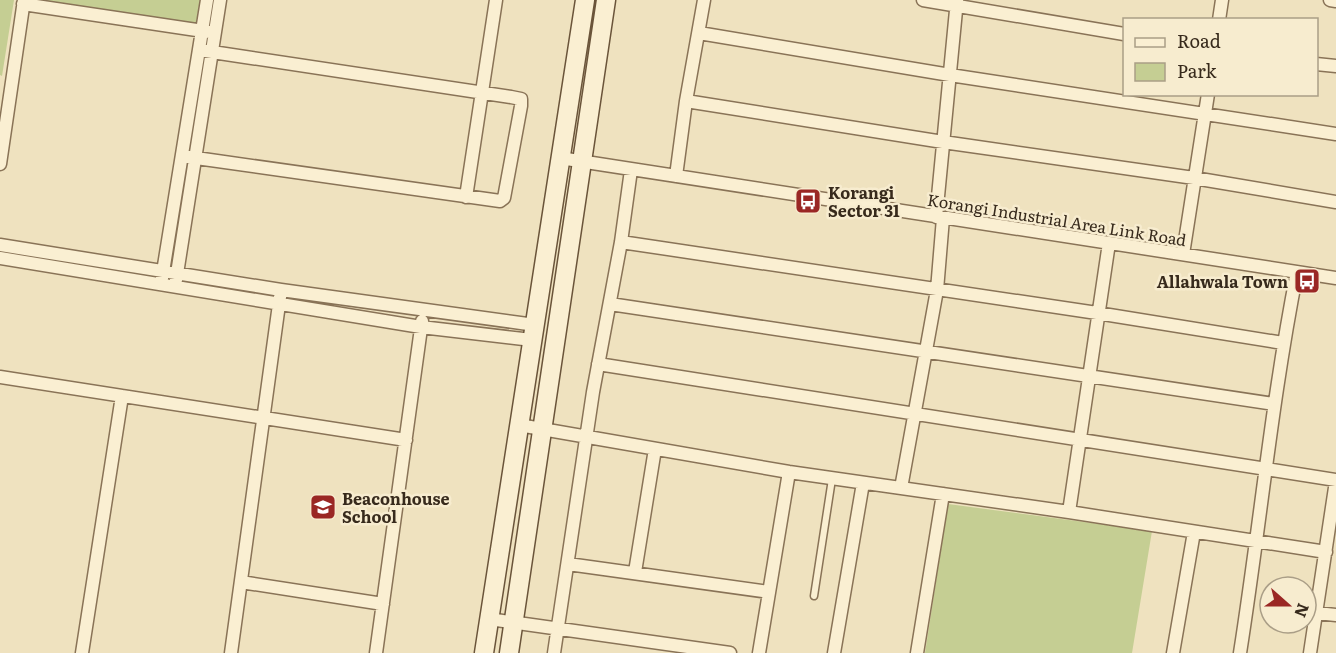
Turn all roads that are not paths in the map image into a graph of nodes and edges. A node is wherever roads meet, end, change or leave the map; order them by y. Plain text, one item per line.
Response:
1 (207, 0) edge
2 (220, 0) edge
3 (496, 0) edge
4 (585, 0) edge
5 (606, 0) edge
6 (704, 0) edge
7 (923, 0) edge
8 (1222, 0) edge
9 (1330, 0) edge
10 (1336, 1) edge
11 (23, 2) edge
12 (957, 3) edge
13 (1219, 18) edge
14 (208, 32) junction
15 (699, 33) junction
16 (1123, 34) edge
17 (205, 51) junction
18 (1318, 64) edge
19 (1336, 66) edge
20 (950, 75) junction
21 (5, 90) edge
22 (482, 93) junction
23 (1208, 96) edge
24 (686, 101) junction
25 (1205, 114) junction
26 (1336, 134) edge
27 (943, 142) junction
28 (182, 156) junction
29 (196, 158) junction
30 (560, 158) junction
31 (583, 161) junction
32 (0, 164) edge
33 (631, 170) junction
34 (676, 176) junction
35 (1194, 178) junction
36 (466, 196) junction
37 (1336, 202) edge
38 (939, 217) junction
39 (621, 242) junction
40 (1108, 243) junction
41 (0, 245) edge
42 (1183, 254) junction
43 (0, 258) edge
44 (163, 271) junction
45 (1297, 272) junction
46 (177, 273) junction
47 (1336, 278) edge
48 (161, 285) junction
49 (174, 287) junction
50 (281, 290) junction
51 (937, 290) junction
52 (279, 304) junction
53 (610, 304) junction
54 (423, 310) junction
55 (1097, 313) junction
56 (421, 327) junction
57 (533, 333) junction
58 (1283, 343) junction
59 (924, 352) junction
60 (598, 364) junction
61 (1089, 376) junction
62 (0, 377) edge
63 (122, 396) junction
64 (1274, 404) junction
65 (914, 414) junction
66 (263, 418) junction
67 (519, 425) junction
68 (542, 430) junction
69 (588, 438) junction
70 (406, 440) junction
71 (1080, 441) junction
72 (655, 449) junction
73 (1265, 469) junction
74 (789, 472) junction
75 (832, 478) junction
76 (1336, 480) edge
77 (863, 483) junction
78 (900, 488) junction
79 (943, 494) junction
80 (1070, 512) junction
81 (1194, 532) junction
82 (1257, 541) junction
83 (1326, 552) junction
84 (568, 564) junction
85 (635, 572) junction
86 (241, 582) junction
87 (769, 592) junction
88 (814, 596) dead end
89 (383, 604) junction
90 (1318, 606) edge
91 (1318, 613) edge
92 (1336, 615) edge
93 (489, 620) junction
94 (514, 624) junction
95 (558, 630) junction
96 (1313, 635) edge
97 (695, 651) edge
98 (82, 653) edge
99 (231, 653) edge
100 (376, 653) edge
101 (484, 653) edge
102 (509, 653) edge
103 (554, 653) edge
104 (730, 653) edge
105 (759, 653) edge
106 (834, 653) edge
107 (917, 653) edge
108 (1173, 653) edge
109 (1240, 653) edge
110 (1310, 653) edge

1 - 14 street
2 - 14 street
3 - 22 street
4 - 30 street
5 - 31 street
6 - 15 street
7 - 12 street
8 - 13 street
9 - 10 street
11 - 14 street
11 - 21 street
12 - 16 street
12 - 20 street
14 - 17 street
15 - 20 street
15 - 24 street
17 - 22 street
17 - 28 street
17 - 29 street
18 - 19 street
20 - 25 street
20 - 27 street
21 - 32 street
22 - 36 street
22 - 36 street
23 - 25 street
24 - 27 street
24 - 34 street
25 - 26 street
25 - 35 street
27 - 35 street
27 - 38 street
28 - 29 street
28 - 44 street
29 - 36 street
29 - 46 street
30 - 31 street, Korangi Industrial Area Link Road
30 - 57 street
31 - 33 street, Korangi Industrial Area Link Road
31 - 68 street
33 - 34 street, Korangi Industrial Area Link Road
33 - 39 street
34 - 38 street, Korangi Industrial Area Link Road
35 - 37 street
35 - 42 street
38 - 40 street, Korangi Industrial Area Link Road
38 - 51 street
39 - 51 street
39 - 53 street
40 - 42 street, Korangi Industrial Area Link Road
40 - 55 street
41 - 44 street
42 - 45 street, Korangi Industrial Area Link Road
43 - 48 street
44 - 46 street
44 - 48 street
45 - 47 street, Korangi Industrial Area Link Road
45 - 58 street
46 - 49 street
46 - 50 street
48 - 49 street
49 - 52 street
50 - 52 street
50 - 54 street
51 - 55 street
51 - 59 street
52 - 56 street
52 - 66 street
53 - 59 street
53 - 60 street
54 - 56 street
54 - 57 street
55 - 58 street
55 - 61 street
56 - 57 street
56 - 70 street
57 - 67 street
58 - 64 street
59 - 61 street
59 - 65 street
60 - 65 street
60 - 69 street
61 - 64 street
61 - 71 street
62 - 63 street
63 - 66 street
63 - 98 street
64 - 73 street
65 - 71 street
65 - 78 street
66 - 70 street
66 - 86 street
67 - 68 street
67 - 93 street
68 - 69 street
68 - 94 street
69 - 72 street
69 - 84 street
70 - 89 street
71 - 73 street
71 - 80 street
72 - 74 street
72 - 85 street
73 - 76 street
73 - 82 street
74 - 75 street
74 - 87 street
75 - 77 street
75 - 88 lane
76 - 83 street
77 - 78 street
77 - 106 street
78 - 79 street
79 - 80 street
79 - 107 street
80 - 81 street
81 - 82 street
81 - 108 street
82 - 83 street
82 - 109 street
83 - 90 street
84 - 85 street
84 - 95 street
85 - 87 street
86 - 89 street
86 - 99 street
87 - 105 street
89 - 100 street
91 - 92 street
93 - 94 street
93 - 101 street
94 - 95 street
94 - 102 street
95 - 97 street
95 - 103 street
96 - 110 street
97 - 104 street

